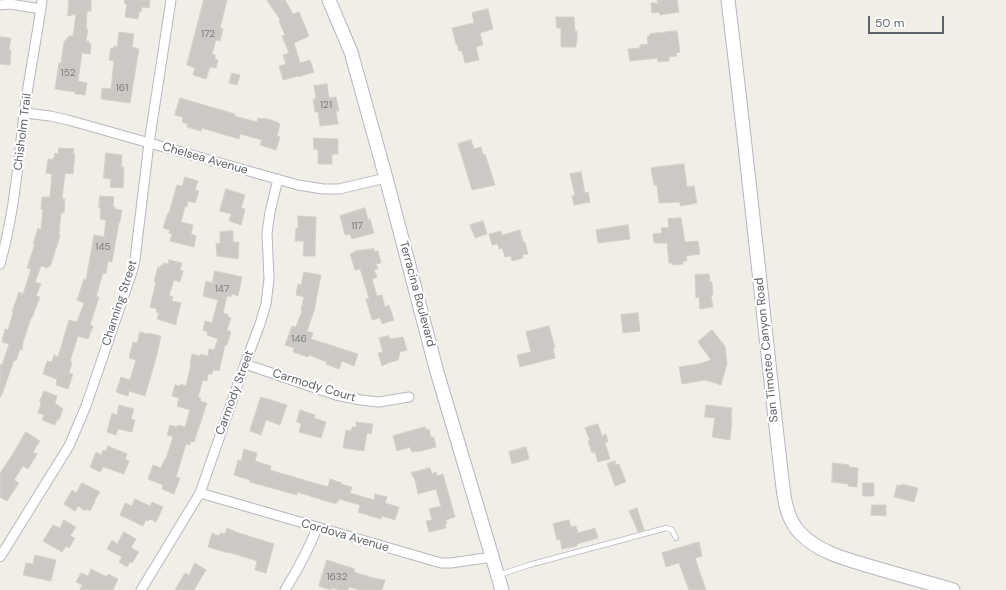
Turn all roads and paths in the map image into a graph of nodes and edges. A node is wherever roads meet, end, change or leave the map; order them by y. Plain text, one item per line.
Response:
1 (171, 0) edge
2 (329, 0) edge
3 (728, 0) edge
4 (42, 4) edge
5 (0, 5) edge
6 (25, 112) junction
7 (149, 143) junction
8 (386, 178) junction
9 (278, 179) junction
10 (3, 239) edge
11 (0, 264) edge
12 (245, 364) junction
13 (408, 397) dead end
14 (200, 493) junction
15 (317, 528) junction
16 (676, 538) dead end
17 (492, 557) junction
18 (0, 558) edge
19 (498, 575) junction
20 (141, 590) edge
21 (285, 590) edge
22 (502, 590) edge
23 (953, 590) edge

1 - 7 street, Channing Street
2 - 8 main road, Terracina Boulevard
3 - 23 main road, San Timoteo Canyon Road
4 - 5 street
4 - 6 street, Chisholm Trail
6 - 7 street, Chelsea Avenue
6 - 10 street, Chisholm Trail
7 - 9 street, Chelsea Avenue
7 - 18 street, Channing Street
8 - 9 street, Chelsea Avenue
8 - 17 main road, Terracina Boulevard
9 - 12 street, Carmody Street
10 - 11 street, Chisholm Trail
12 - 13 street, Carmody Court
12 - 14 street, Carmody Street
14 - 15 street, Cordova Avenue
14 - 20 street, Carmody Street
15 - 17 street, Cordova Avenue
15 - 21 street
16 - 19 lane
17 - 19 main road, Terracina Boulevard
19 - 22 main road, Terracina Boulevard

